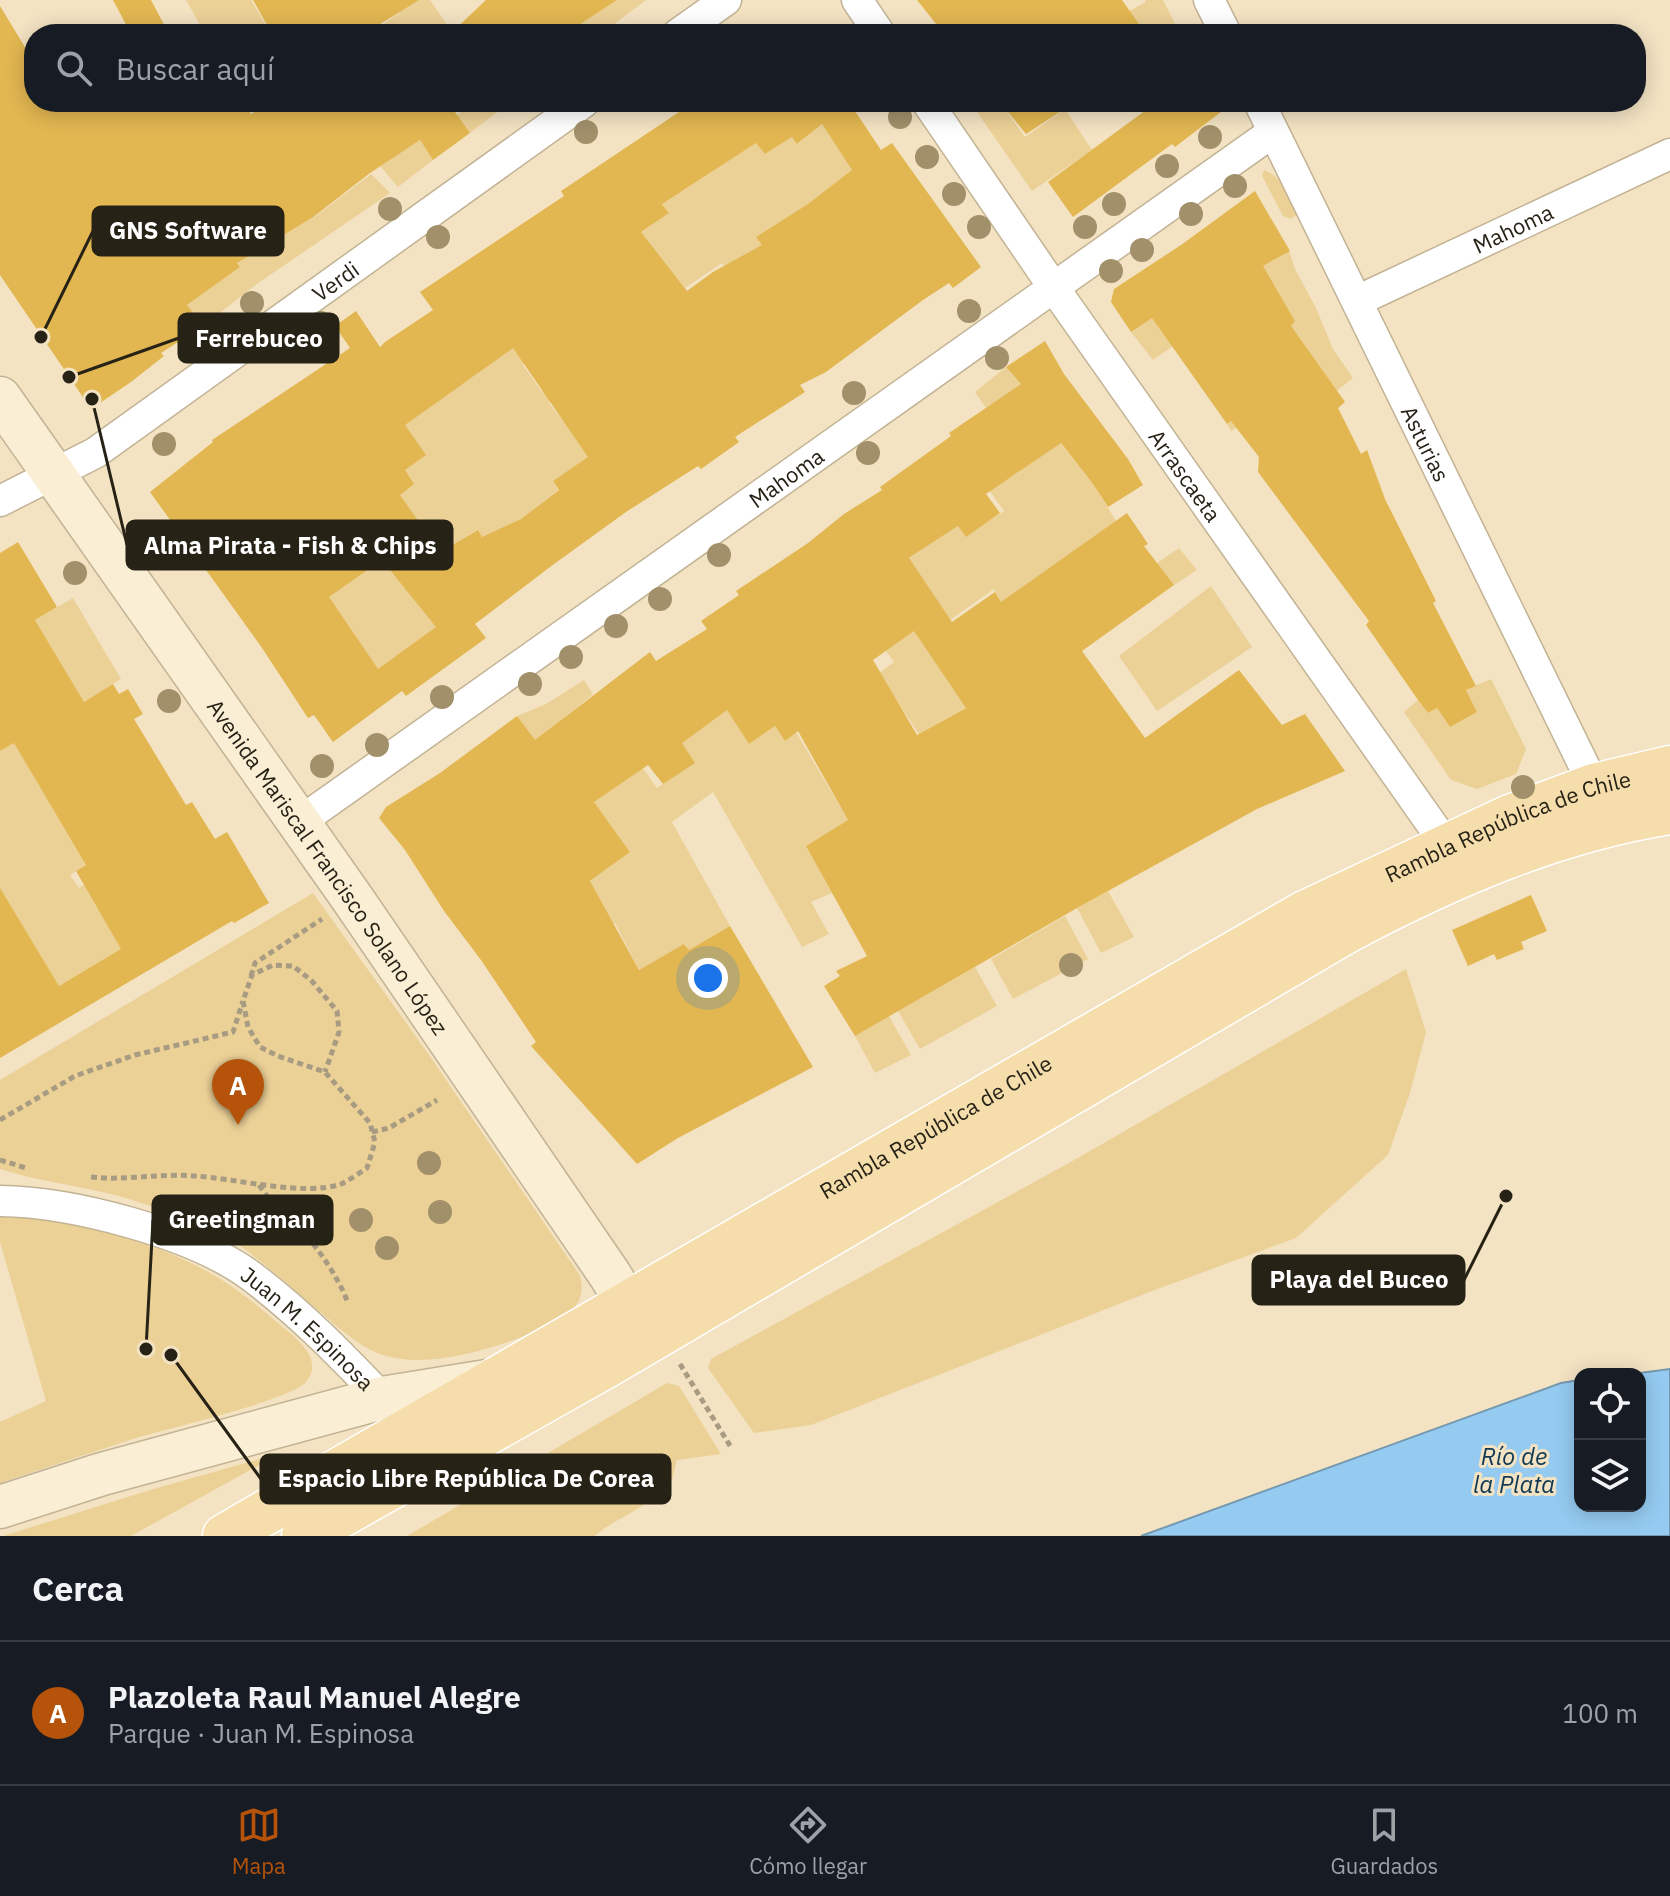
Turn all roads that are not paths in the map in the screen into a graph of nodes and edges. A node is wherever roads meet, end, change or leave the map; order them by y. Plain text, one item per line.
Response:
1 (726, 0) edge
2 (857, 0) edge
3 (1209, 0) edge
4 (692, 24) edge
5 (873, 24) edge
6 (1221, 24) edge
7 (570, 112) edge
8 (934, 112) edge
9 (1264, 112) edge
10 (1273, 132) junction
11 (1670, 154) edge
12 (1054, 288) junction
13 (1357, 301) junction
14 (0, 398) edge
15 (53, 474) junction
16 (0, 501) edge
17 (1670, 768) edge
18 (1594, 786) junction
19 (1670, 812) edge
20 (298, 823) junction
21 (1447, 846) junction
22 (0, 1201) edge
23 (651, 1333) junction
24 (498, 1379) junction
25 (382, 1398) junction
26 (0, 1507) edge
27 (225, 1536) edge
28 (304, 1536) edge

1 - 4 street
2 - 5 street
3 - 6 street
7 - 15 street, Verdi
8 - 12 street, Arrascaeta
9 - 10 street, Asturias
10 - 12 street, Mahoma
10 - 13 street, Asturias
11 - 13 street, Mahoma
12 - 20 street, Mahoma
12 - 21 street, Arrascaeta
13 - 18 street, Asturias
14 - 15 street, Avenida Mariscal Francisco Solano López
15 - 16 street, Verdi
15 - 20 street, Avenida Mariscal Francisco Solano López
17 - 18 main road, Rambla República de Chile
18 - 21 main road, Rambla República de Chile
19 - 23 main road, Rambla República de Chile
20 - 23 street, Avenida Mariscal Francisco Solano López
21 - 23 main road, Rambla República de Chile
22 - 25 street, Juan M. Espinosa
23 - 24 main road, Rambla República de Chile
23 - 28 main road, Rambla República de Chile
24 - 25 street
24 - 27 main road, Rambla República de Chile
25 - 26 street

